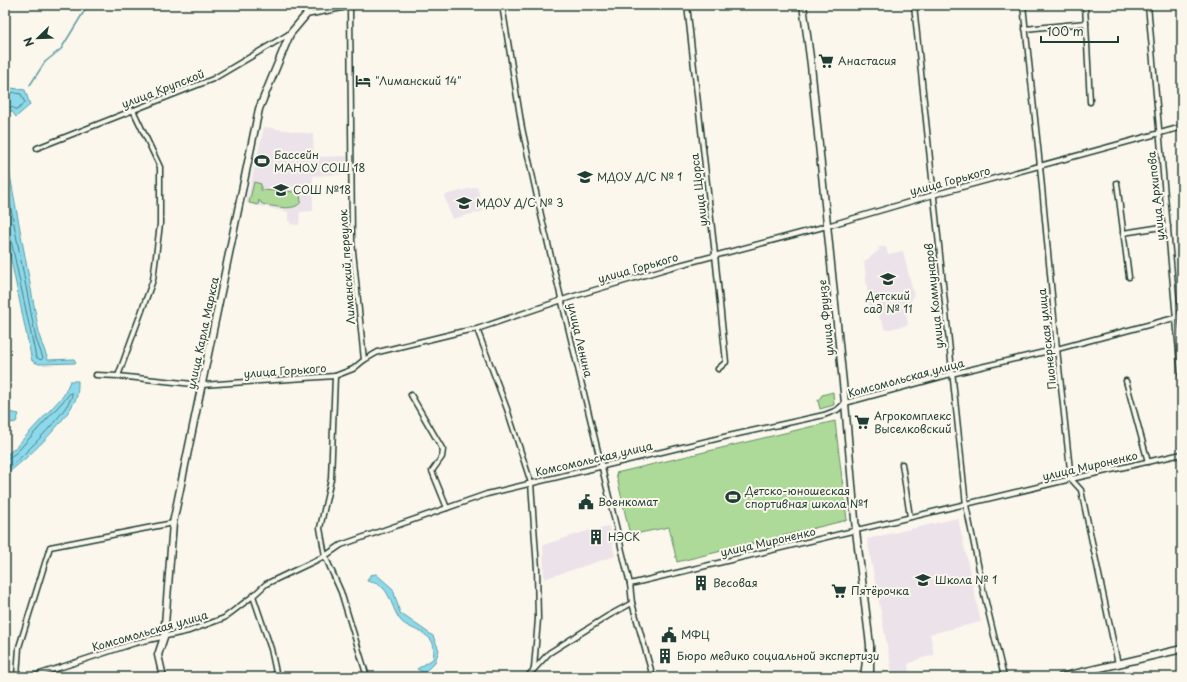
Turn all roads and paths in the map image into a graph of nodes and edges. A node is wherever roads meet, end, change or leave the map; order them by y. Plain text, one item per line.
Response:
1 (312, 5) edge
2 (358, 5) edge
3 (502, 5) edge
4 (687, 5) edge
5 (803, 5) edge
6 (914, 5) edge
7 (1023, 5) edge
8 (1085, 5) edge
9 (1148, 5) edge
10 (350, 6) edge
11 (306, 15) junction
12 (1086, 23) junction
13 (1025, 29) junction
14 (290, 34) junction
15 (1090, 102) dead end
16 (133, 110) junction
17 (1182, 127) edge
18 (1159, 134) junction
19 (37, 148) dead end
20 (1040, 166) junction
21 (1117, 183) dead end
22 (933, 195) junction
23 (827, 226) junction
24 (1168, 226) junction
25 (1123, 233) junction
26 (716, 255) junction
27 (1129, 277) dead end
28 (562, 301) junction
29 (1182, 316) edge
30 (1176, 317) junction
31 (477, 329) junction
32 (1057, 349) junction
33 (364, 360) junction
34 (718, 369) dead end
35 (951, 374) junction
36 (96, 375) dead end
37 (118, 376) junction
38 (335, 376) junction
39 (1126, 381) dead end
40 (202, 385) junction
41 (1182, 386) edge
42 (411, 395) dead end
43 (845, 403) junction
44 (1182, 454) edge
45 (1148, 462) junction
46 (902, 464) dead end
47 (602, 467) junction
48 (1071, 479) junction
49 (531, 483) junction
50 (966, 505) junction
51 (447, 508) junction
52 (910, 517) junction
53 (173, 523) junction
54 (856, 531) junction
55 (325, 556) junction
56 (630, 584) junction
57 (254, 596) junction
58 (632, 603) junction
59 (867, 630) junction
60 (164, 637) junction
61 (1182, 649) edge
62 (1118, 664) junction
63 (534, 668) junction
64 (1077, 675) edge
65 (17, 677) edge
66 (31, 677) edge
67 (163, 677) edge
68 (277, 677) edge
69 (367, 677) edge
70 (527, 677) edge
71 (652, 677) edge
72 (864, 677) edge
73 (870, 677) edge
74 (1004, 677) edge
75 (1062, 677) edge

1 - 11 main road, улица Карла Маркса
2 - 10 street
3 - 28 street, улица Ленина
4 - 26 street, улица Щорса
5 - 23 main road, улица Фрунзе
6 - 22 street, улица Коммунаров
7 - 13 street, Пионерская улица
8 - 12 street
9 - 18 street, улица Архипова
10 - 11 street
10 - 33 street, Лиманский переулок
11 - 14 main road, улица Карла Маркса
12 - 13 street
12 - 15 street
13 - 20 street, Пионерская улица
14 - 16 street, улица Крупской
14 - 40 main road, улица Карла Маркса
16 - 19 street, улица Крупской
16 - 37 street
17 - 18 street, улица Горького
18 - 20 street, улица Горького
18 - 24 street, улица Архипова
20 - 22 street, улица Горького
20 - 32 street, Пионерская улица
21 - 25 street
22 - 23 street, улица Горького
22 - 35 street, улица Коммунаров
23 - 26 street, улица Горького
23 - 43 main road, улица Фрунзе
24 - 25 street
24 - 30 street, улица Архипова
25 - 27 street
26 - 28 street, улица Горького
26 - 34 street, улица Щорса
28 - 31 street, улица Горького
28 - 47 street, улица Ленина
29 - 30 street, Комсомольская улица
30 - 32 street, Комсомольская улица
30 - 41 street, улица Архипова
31 - 33 street, улица Горького
31 - 49 street
32 - 35 street, Комсомольская улица
32 - 48 street, Пионерская улица
33 - 38 street, улица Горького
35 - 43 street, Комсомольская улица
35 - 50 street, улица Коммунаров
36 - 37 street, улица Горького
37 - 40 street, улица Горького
38 - 40 street, улица Горького
38 - 55 street
39 - 45 street
40 - 53 main road, улица Карла Маркса
42 - 51 street
43 - 47 street, Комсомольская улица
43 - 54 main road, улица Фрунзе
44 - 45 street, улица Мироненко
45 - 48 street, улица Мироненко
46 - 52 street
47 - 49 street, Комсомольская улица
47 - 56 street, улица Ленина
48 - 50 street, улица Мироненко
48 - 62 street, Пионерская улица
49 - 51 street, Комсомольская улица
49 - 63 street
50 - 52 street, улица Мироненко
50 - 74 street, улица Коммунаров
51 - 55 street, Комсомольская улица
52 - 54 street, улица Мироненко
53 - 60 main road, улица Карла Маркса
53 - 65 street
54 - 56 street, улица Мироненко
54 - 59 main road, улица Фрунзе
55 - 57 street, Комсомольская улица
55 - 69 street
56 - 58 street, улица Ленина
57 - 60 street, Комсомольская улица
57 - 68 street
58 - 63 street
58 - 71 street, улица Ленина
59 - 72 main road, улица Фрунзе
59 - 73 main road, улица Фрунзе
60 - 66 street, Комсомольская улица
60 - 67 main road, улица Карла Маркса
61 - 62 main road
62 - 64 main road
63 - 70 street
64 - 75 main road

